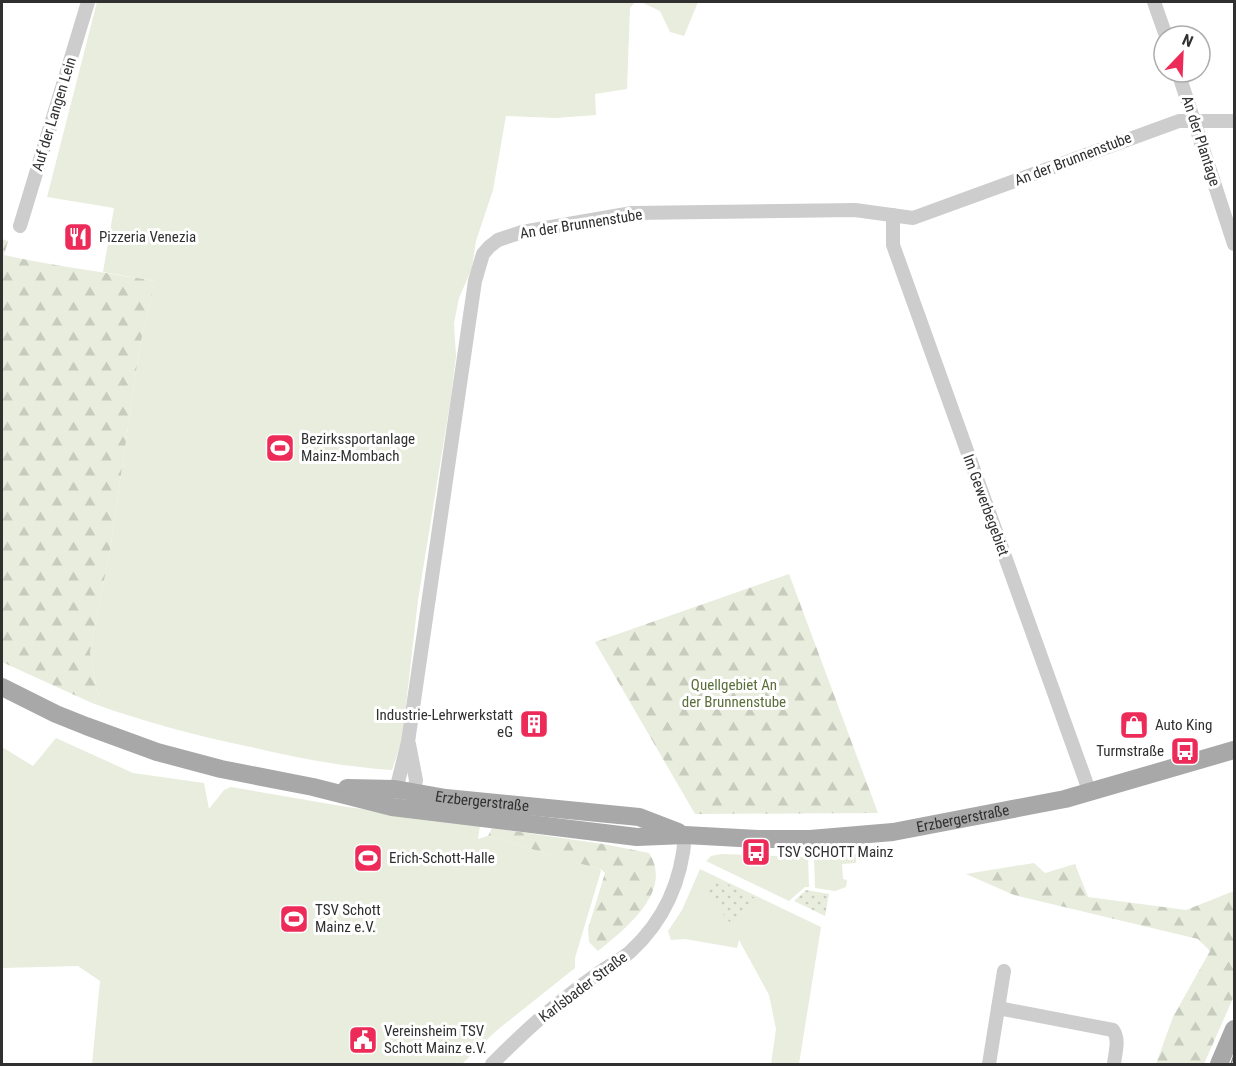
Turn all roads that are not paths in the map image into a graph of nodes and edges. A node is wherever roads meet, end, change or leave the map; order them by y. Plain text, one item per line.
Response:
1 (88, 2) edge
2 (1154, 2) edge
3 (1162, 24) edge
4 (1182, 84) edge
5 (1234, 120) edge
6 (1195, 122) junction
7 (893, 215) junction
8 (20, 226) dead end
9 (1234, 244) edge
10 (2, 687) edge
11 (408, 742) junction
12 (1234, 750) edge
13 (1090, 793) junction
14 (394, 798) junction
15 (413, 801) junction
16 (685, 835) junction
17 (1004, 970) dead end
18 (998, 1008) junction
19 (1231, 1037) edge
20 (492, 1065) edge
21 (989, 1065) edge
22 (1113, 1065) edge
23 (1220, 1065) edge

1 - 8 street, Auf der Langen Lein
2 - 3 street
4 - 6 street, An der Plantage
5 - 6 street, An der Brunnenstube
6 - 7 street, An der Brunnenstube
6 - 9 street, An der Plantage
7 - 11 street, An der Brunnenstube
7 - 13 street, Im Gewerbegebiet
10 - 14 main road, Erzbergerstraße
11 - 14 street, An der Brunnenstube
11 - 15 street, An der Brunnenstube
12 - 13 main road, Erzbergerstraße
13 - 16 main road, Erzbergerstraße
14 - 15 main road, Erzbergerstraße
15 - 16 main road, Erzbergerstraße
16 - 20 street, Karlsbader Straße
17 - 18 street
18 - 21 street
18 - 22 street
19 - 23 main road

